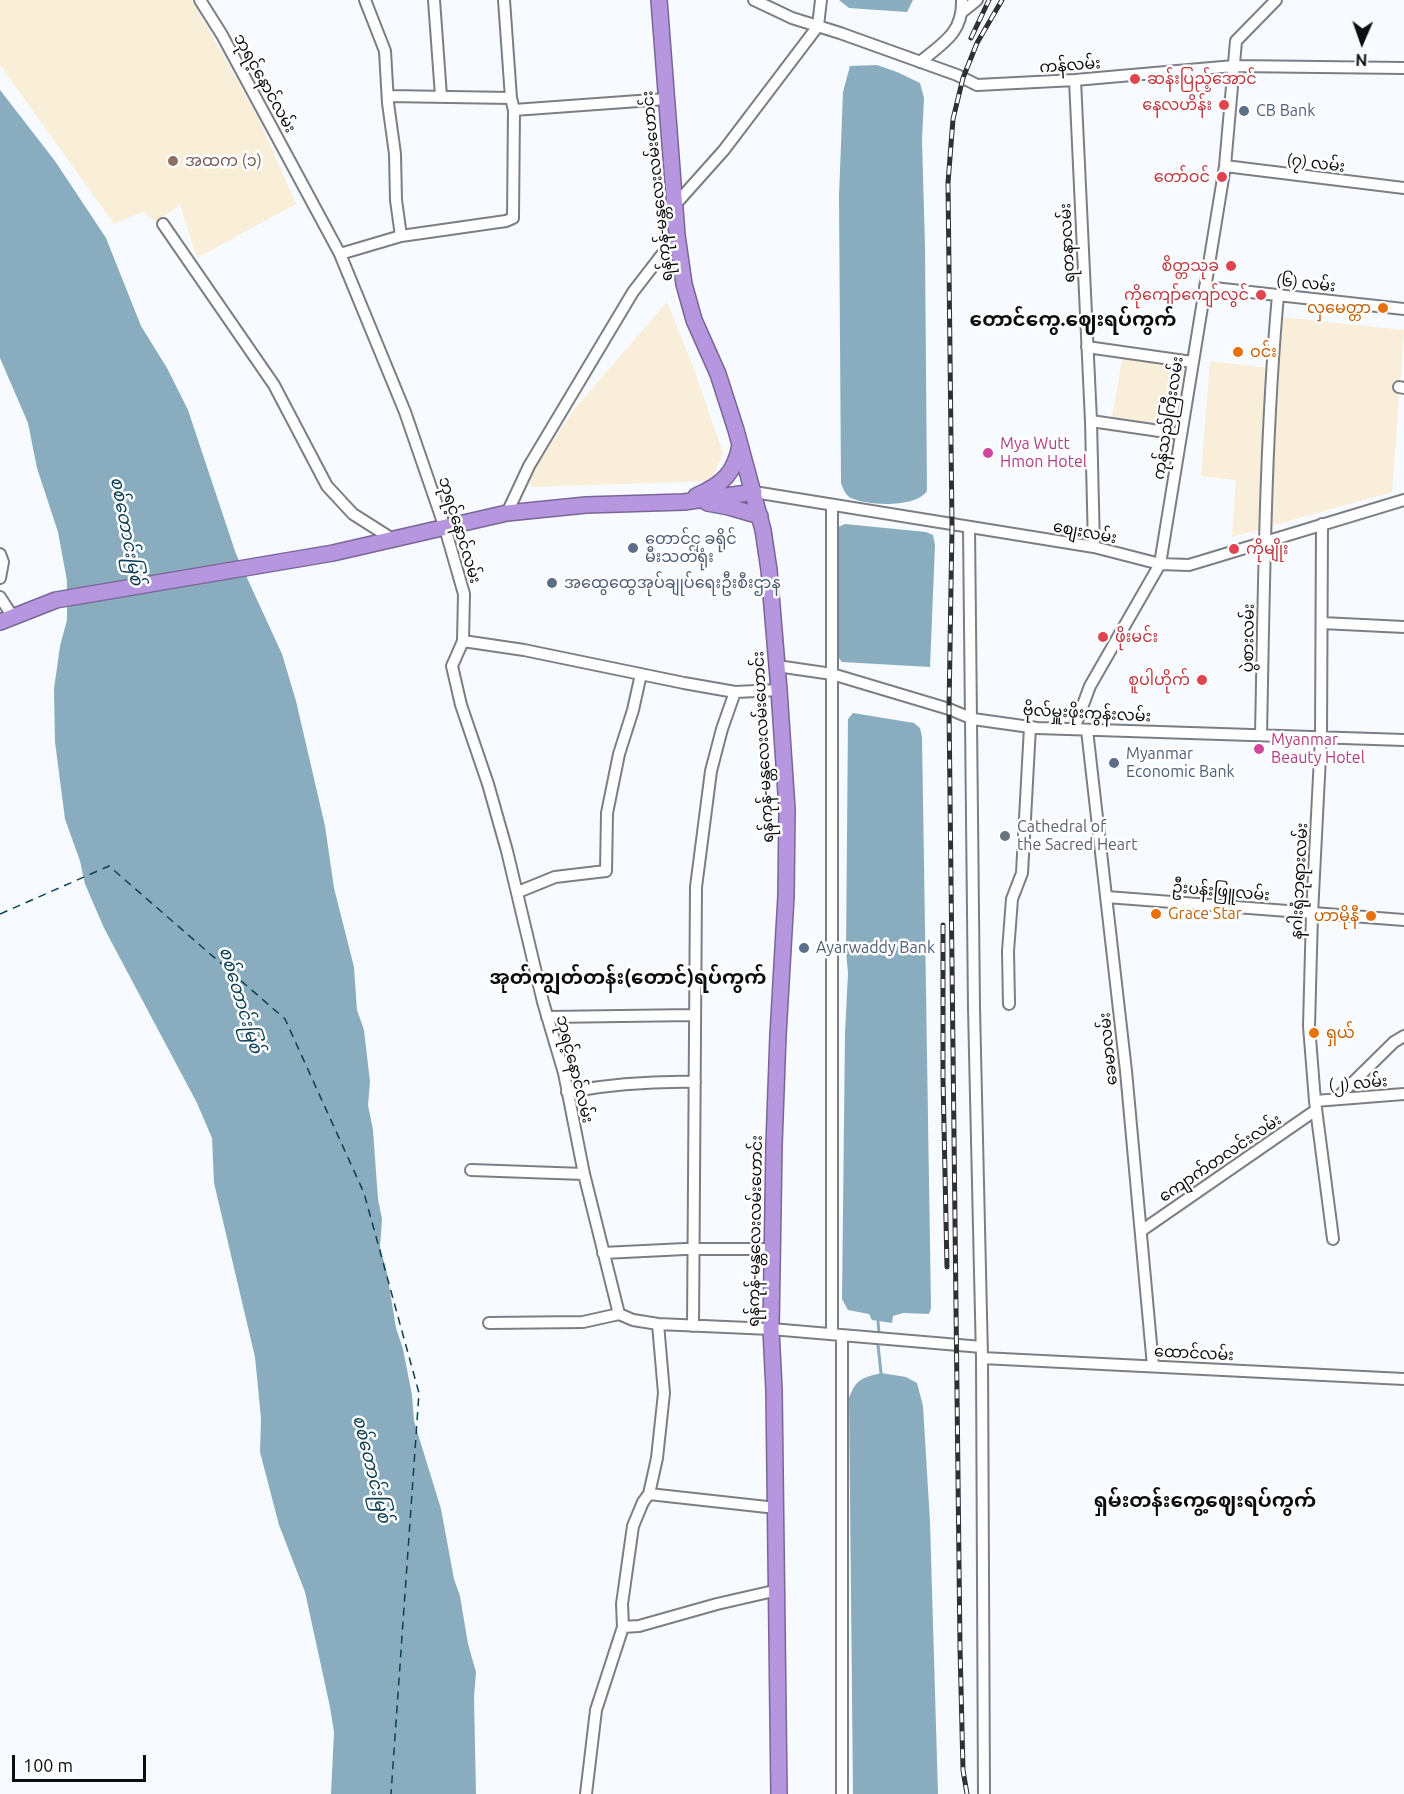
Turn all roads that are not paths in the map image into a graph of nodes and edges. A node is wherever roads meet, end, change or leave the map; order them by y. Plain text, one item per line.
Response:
1 (200, 0) edge
2 (365, 0) edge
3 (434, 0) edge
4 (504, 0) edge
5 (659, 0) edge
6 (754, 0) edge
7 (821, 0) edge
8 (977, 0) edge
9 (1276, 0) edge
10 (962, 6) edge
11 (818, 26) junction
12 (920, 62) junction
13 (1234, 66) junction
14 (1404, 69) edge
15 (1075, 80) junction
16 (388, 96) junction
17 (441, 96) junction
18 (510, 98) junction
19 (666, 99) junction
20 (514, 110) junction
21 (1225, 166) junction
22 (1404, 188) edge
23 (674, 206) junction
24 (163, 224) dead end
25 (677, 235) junction
26 (401, 236) junction
27 (340, 254) junction
28 (1204, 287) junction
29 (1278, 295) junction
30 (1404, 309) edge
31 (1087, 347) junction
32 (1192, 362) junction
33 (1091, 421) junction
34 (1180, 434) junction
35 (740, 445) junction
36 (754, 492) junction
37 (1404, 500) edge
38 (684, 502) junction
39 (832, 506) junction
40 (507, 513) junction
41 (760, 516) junction
42 (1322, 524) junction
43 (445, 528) junction
44 (969, 528) junction
45 (394, 540) junction
46 (1264, 542) junction
47 (1094, 548) junction
48 (0, 554) edge
49 (1160, 564) junction
50 (0, 578) edge
51 (0, 597) edge
52 (6, 620) edge
53 (1322, 622) junction
54 (1404, 627) edge
55 (463, 641) junction
56 (777, 666) junction
57 (641, 674) junction
58 (832, 674) junction
59 (779, 690) junction
60 (735, 692) junction
61 (973, 718) junction
62 (1030, 727) junction
63 (1074, 729) junction
64 (1087, 730) junction
65 (1261, 735) junction
66 (1321, 737) junction
67 (1404, 740) edge
68 (518, 892) junction
69 (1107, 897) junction
70 (1312, 914) junction
71 (1404, 920) edge
72 (1009, 1004) dead end
73 (695, 1015) junction
74 (547, 1017) junction
75 (1404, 1036) edge
76 (695, 1082) junction
77 (567, 1092) junction
78 (1404, 1094) edge
79 (1336, 1099) junction
80 (1315, 1105) junction
81 (471, 1170) dead end
82 (584, 1174) junction
83 (1141, 1230) junction
84 (1333, 1239) dead end
85 (692, 1249) junction
86 (773, 1249) junction
87 (603, 1253) junction
88 (619, 1314) junction
89 (489, 1323) dead end
90 (658, 1324) junction
91 (693, 1326) junction
92 (771, 1329) junction
93 (837, 1335) junction
94 (982, 1352) junction
95 (1153, 1366) junction
96 (1404, 1379) edge
97 (649, 1494) junction
98 (776, 1508) junction
99 (778, 1590) junction
100 (623, 1627) junction
101 (586, 1794) edge
102 (779, 1794) edge
103 (842, 1794) edge
104 (984, 1794) edge

1 - 27 street, ဘုရင့်နောင်လမ်း
2 - 16 street
3 - 17 street
4 - 18 street
5 - 19 highway, ရန်ကုန်-မန္တလေးလမ်းဟောင်း
6 - 11 street, ကန်လမ်း
7 - 11 street
8 - 10 street
9 - 13 street, ကုန်သည်ကြီးလမ်း
10 - 12 street
11 - 12 street, ကန်လမ်း
11 - 23 street
12 - 15 street, ကန်လမ်း
13 - 14 street, ကန်လမ်း
13 - 15 street, ကန်လမ်း
13 - 21 street, ကုန်သည်ကြီးလမ်း
15 - 31 street, ရတနာလမ်း
16 - 17 street
16 - 26 street
17 - 18 street
18 - 20 street
19 - 20 street
19 - 23 highway, ရန်ကုန်-မန္တလေးလမ်းဟောင်း
20 - 26 street
21 - 22 street, (၇) လမ်း
21 - 28 street, ကုန်သည်ကြီးလမ်း
23 - 25 highway, ရန်ကုန်-မန္တလေးလမ်းဟောင်း
24 - 45 street
25 - 35 highway, ရန်ကုန်-မန္တလေးလမ်းဟောင်း
25 - 40 street
26 - 27 street
27 - 43 street, ဘုရင့်နောင်လမ်း
28 - 29 street, (၆) လမ်း
28 - 32 street, ကုန်သည်ကြီးလမ်း
29 - 30 street, (၆) လမ်း
29 - 46 street, ပွဲစားလမ်း
31 - 32 street
31 - 33 street, ရတနာလမ်း
32 - 34 street, ကုန်သည်ကြီးလမ်း
33 - 34 street
33 - 47 street, ရတနာလမ်း
34 - 49 street, ကုန်သည်ကြီးလမ်း
35 - 36 highway, ရန်ကုန်-မန္တလေးလမ်းဟောင်း
35 - 38 highway
36 - 38 highway
36 - 39 street, စျေးလမ်း
36 - 41 highway, ရန်ကုန်-မန္တလေးလမ်းဟောင်း
37 - 42 street, စျေးလမ်း
38 - 40 highway
38 - 41 highway
39 - 44 street, စျေးလမ်း
39 - 58 street
40 - 43 highway
41 - 56 highway, ရန်ကုန်-မန္တလေးလမ်းဟောင်း
42 - 46 street, စျေးလမ်း
42 - 53 street, နဂါးရုံဘုရားလမ်း
43 - 45 highway
43 - 55 street, ဘုရင့်နောင်လမ်း
44 - 47 street, စျေးလမ်း
44 - 61 street
45 - 52 highway
46 - 49 street, စျေးလမ်း
46 - 65 street, ပွဲစားလမ်း
47 - 49 street, စျေးလမ်း
48 - 50 street
49 - 63 street, ကုန်သည်ကြီးလမ်း
51 - 52 street
53 - 54 street
53 - 66 street, နဂါးရုံဘုရားလမ်း
55 - 57 street
55 - 68 street, ဘုရင့်နောင်လမ်း
56 - 58 street, ဗိုလ်မှူးဖိုးကွန်းလမ်း
56 - 59 highway, ရန်ကုန်-မန္တလေးလမ်းဟောင်း
57 - 60 street
57 - 68 street
58 - 61 street, ဗိုလ်မှူးဖိုးကွန်းလမ်း
58 - 93 street
59 - 60 street
59 - 86 highway, ရန်ကုန်-မန္တလေးလမ်းဟောင်း
60 - 73 street
61 - 62 street, ဗိုလ်မှူးဖိုးကွန်းလမ်း
61 - 94 street
62 - 63 street, ဗိုလ်မှူးဖိုးကွန်းလမ်း
62 - 72 street
63 - 64 street, ဗိုလ်မှူးဖိုးကွန်းလမ်း
64 - 65 street, ဗိုလ်မှူးဖိုးကွန်းလမ်း
64 - 69 street, ခေမာလမ်း
65 - 66 street, ဗိုလ်မှူးဖိုးကွန်းလမ်း
66 - 67 street, ဗိုလ်မှူးဖိုးကွန်းလမ်း
66 - 70 street, နဂါးရုံဘုရားလမ်း
68 - 74 street, ဘုရင့်နောင်လမ်း
69 - 70 street, ဦးပန်းဖြူလမ်း
69 - 83 street, ခေမာလမ်း
70 - 71 street, ဦးပန်းဖြူလမ်း
70 - 80 street, နဂါးရုံဘုရားလမ်း
73 - 74 street
73 - 76 street
74 - 77 street, ဘုရင့်နောင်လမ်း
75 - 79 street
76 - 77 street
76 - 85 street
77 - 82 street, ဘုရင့်နောင်လမ်း
78 - 79 street, (၂) လမ်း
79 - 80 street, (၂) လမ်း
80 - 83 street, ကျောက်တလင်းလမ်း
80 - 84 street, နဂါးရုံဘုရားလမ်း
81 - 82 street
82 - 87 street, ဘုရင့်နောင်လမ်း
83 - 95 street, ခေမာလမ်း
85 - 86 street
85 - 87 street
85 - 91 street
86 - 92 highway, ရန်ကုန်-မန္တလေးလမ်းဟောင်း
87 - 88 street, ဘုရင့်နောင်လမ်း
88 - 89 street
88 - 90 street, ထောင်လမ်း
90 - 91 street, ထောင်လမ်း
90 - 97 street
91 - 92 street, ထောင်လမ်း
92 - 93 street, ထောင်လမ်း
92 - 98 highway, ရန်ကုန်-မန္တလေးလမ်းဟောင်း
93 - 94 street, ထောင်လမ်း
93 - 103 street
94 - 95 street, ထောင်လမ်း
94 - 104 street
95 - 96 street, ထောင်လမ်း
97 - 98 street
97 - 100 street
98 - 99 highway, ရန်ကုန်-မန္တလေးလမ်းဟောင်း
99 - 100 street
99 - 102 highway, ရန်ကုန်-မန္တလေးလမ်းဟောင်း
100 - 101 street

